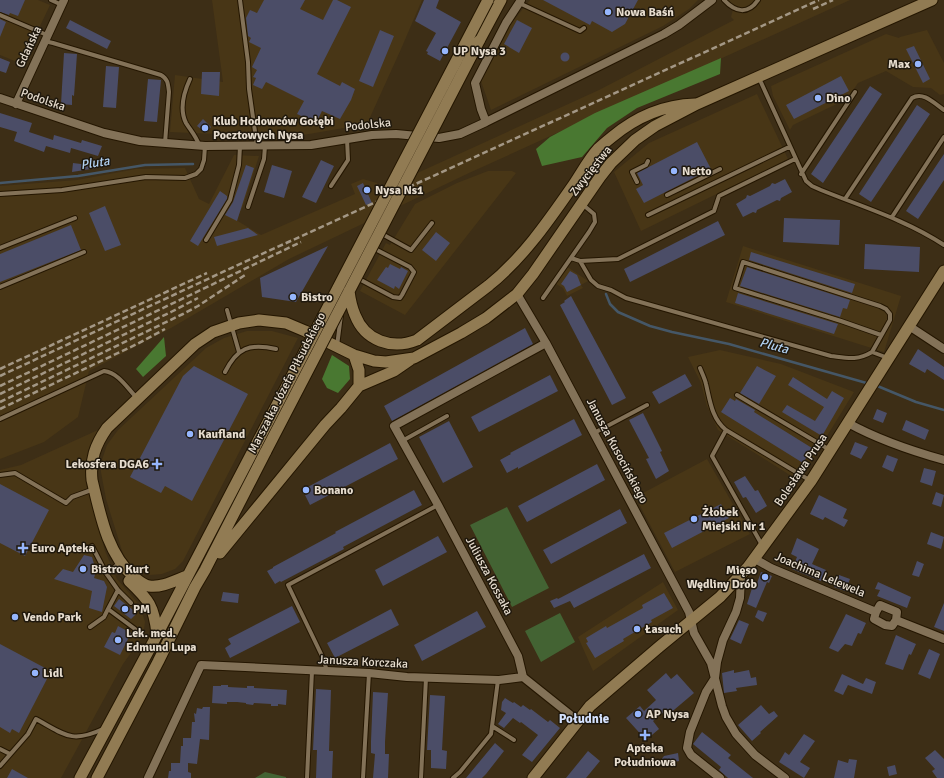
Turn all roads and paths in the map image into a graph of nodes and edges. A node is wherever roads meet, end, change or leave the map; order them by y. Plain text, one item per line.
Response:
1 (51, 0) edge
2 (240, 0) edge
3 (488, 0) edge
4 (501, 0) edge
5 (712, 0) edge
6 (724, 0) edge
7 (758, 0) edge
8 (932, 0) edge
9 (520, 1) edge
10 (63, 2) edge
11 (0, 15) edge
12 (584, 28) dead end
13 (46, 38) junction
14 (758, 78) junction
15 (190, 79) dead end
16 (855, 92) dead end
17 (0, 98) edge
18 (16, 104) junction
19 (697, 104) junction
20 (944, 110) edge
21 (486, 122) junction
22 (944, 137) edge
23 (347, 139) junction
24 (165, 143) junction
25 (202, 146) junction
26 (240, 146) junction
27 (261, 146) junction
28 (790, 147) junction
29 (795, 159) junction
30 (648, 161) dead end
31 (720, 168) dead end
32 (801, 174) junction
33 (637, 182) dead end
34 (332, 186) dead end
35 (0, 194) edge
36 (667, 195) dead end
37 (844, 199) junction
38 (582, 204) junction
39 (248, 207) dead end
40 (648, 215) dead end
41 (892, 217) junction
42 (75, 218) dead end
43 (432, 223) dead end
44 (206, 240) dead end
45 (944, 246) edge
46 (0, 248) edge
47 (375, 249) junction
48 (84, 252) dead end
49 (571, 258) junction
50 (580, 261) junction
51 (944, 271) edge
52 (359, 279) junction
53 (0, 287) edge
54 (349, 291) junction
55 (517, 294) junction
56 (543, 298) dead end
57 (227, 310) dead end
58 (231, 324) junction
59 (909, 326) junction
60 (305, 331) joint
61 (881, 335) junction
62 (546, 343) junction
63 (337, 346) junction
64 (276, 349) dead end
65 (944, 349) edge
66 (239, 352) junction
67 (872, 352) junction
68 (354, 355) junction
69 (414, 358) junction
70 (889, 358) junction
71 (700, 368) dead end
72 (225, 372) dead end
73 (359, 386) junction
74 (737, 396) dead end
75 (137, 398) junction
76 (647, 405) dead end
77 (447, 416) dead end
78 (0, 419) edge
79 (848, 422) junction
80 (726, 430) junction
81 (594, 433) junction
82 (402, 441) junction
83 (830, 451) junction
84 (944, 460) edge
85 (0, 475) edge
86 (811, 481) junction
87 (94, 489) junction
88 (438, 505) junction
89 (105, 529) junction
90 (92, 546) dead end
91 (763, 547) junction
92 (755, 559) junction
93 (116, 566) junction
94 (205, 570) junction
95 (106, 573) junction
96 (187, 576) junction
97 (741, 576) junction
98 (118, 590) junction
99 (131, 603) dead end
100 (108, 609) junction
101 (876, 612) junction
102 (896, 620) junction
103 (691, 621) junction
104 (90, 627) dead end
105 (135, 629) dead end
106 (157, 635) junction
107 (944, 639) edge
108 (312, 671) junction
109 (327, 671) junction
110 (369, 673) junction
111 (523, 677) junction
112 (426, 678) junction
113 (715, 678) junction
114 (498, 680) junction
115 (578, 721) junction
116 (492, 726) junction
117 (107, 727) junction
118 (514, 740) dead end
119 (0, 749) edge
120 (10, 754) junction
121 (0, 766) edge
122 (80, 778) edge
123 (97, 778) edge
124 (148, 778) edge
125 (307, 778) edge
126 (363, 778) edge
127 (421, 778) edge
128 (453, 778) edge
129 (533, 778) edge
130 (720, 778) edge
131 (784, 778) edge

1 - 10 lane
2 - 27 lane
3 - 96 main road, Marszałka Józefa Piłsudskiego, bridge
4 - 54 main road, Marszałka Józefa Piłsudskiego, bridge
5 - 21 street, Podolska
6 - 7 lane
8 - 14 main road, Zwycięstwa
9 - 12 lane
9 - 21 street
10 - 13 street, Gdańska
11 - 13 lane
13 - 18 street, Gdańska
13 - 24 lane
14 - 19 main road, Zwycięstwa
14 - 28 lane
15 - 25 lane
16 - 32 lane
17 - 18 street, Podolska
18 - 24 street, Podolska
19 - 38 main road, Zwycięstwa
19 - 54 main road, bridge
20 - 37 lane
21 - 23 street, Podolska
22 - 41 lane
23 - 27 street, Podolska
23 - 34 lane
24 - 25 street, Podolska
25 - 26 street, Podolska
25 - 35 lane
26 - 27 street, Podolska
26 - 44 lane
27 - 39 lane
28 - 29 lane
28 - 40 lane
29 - 32 lane
29 - 50 lane
30 - 33 lane
31 - 36 lane
32 - 37 lane
37 - 41 lane
38 - 49 lane
38 - 55 main road, Zwycięstwa
41 - 45 lane
42 - 46 lane
43 - 47 lane
47 - 52 lane
47 - 52 lane
48 - 53 lane
49 - 50 lane
49 - 56 lane
50 - 67 lane
51 - 59 main road, Bolesława Prusa
52 - 63 lane
54 - 94 main road, Marszałka Józefa Piłsudskiego, bridge
55 - 62 street, Janusza Kusocińskiego
55 - 69 main road, Zwycięstwa
57 - 58 lane
58 - 60 main road, Marszałka Józefa Piłsudskiego
58 - 66 lane
58 - 75 main road, Marszałka Józefa Piłsudskiego
59 - 65 street
59 - 70 main road, Bolesława Prusa
60 - 63 main road, Zwycięstwa
61 - 61 lane
61 - 67 lane
62 - 81 street, Janusza Kusocińskiego
62 - 82 street, Juliusza Kossaka
63 - 68 main road, Zwycięstwa
64 - 66 lane
66 - 72 lane
67 - 70 lane
68 - 69 main road, Zwycięstwa
68 - 73 main road
69 - 73 main road
70 - 79 main road, Bolesława Prusa
71 - 80 lane
73 - 94 main road
74 - 83 lane
75 - 78 lane
75 - 87 main road, Marszałka Józefa Piłsudskiego
76 - 81 lane
77 - 82 lane
79 - 83 main road, Bolesława Prusa
79 - 84 street
80 - 86 lane
80 - 91 lane
81 - 103 street, Janusza Kusocińskiego
82 - 88 street, Juliusza Kossaka
83 - 86 main road, Bolesława Prusa
85 - 87 lane
86 - 91 main road, Bolesława Prusa
87 - 89 main road, Marszałka Józefa Piłsudskiego
88 - 109 lane
88 - 111 street, Juliusza Kossaka
89 - 93 main road, Marszałka Józefa Piłsudskiego
89 - 96 main road, Marszałka Józefa Piłsudskiego
90 - 95 lane
91 - 92 main road, Bolesława Prusa
92 - 97 main road, Bolesława Prusa
92 - 101 street, Joachima Lelewela
93 - 95 lane
93 - 106 main road, Marszałka Józefa Piłsudskiego
94 - 123 main road, Marszałka Józefa Piłsudskiego
95 - 98 lane
96 - 106 main road, Marszałka Józefa Piłsudskiego
97 - 103 main road, Bolesława Prusa
97 - 113 street
98 - 99 lane
98 - 100 lane
100 - 104 lane
100 - 105 lane
101 - 102 street
101 - 102 street
102 - 107 street
103 - 113 street, Janusza Kusocińskiego
103 - 115 main road, Bolesława Prusa
106 - 117 main road, Marszałka Józefa Piłsudskiego
108 - 109 street, Janusza Korczaka
108 - 124 street, Janusza Korczaka
108 - 125 lane
109 - 110 street, Janusza Korczaka
110 - 112 street, Janusza Korczaka
110 - 126 lane
111 - 114 street, Janusza Korczaka
111 - 115 street
112 - 114 street, Janusza Korczaka
112 - 127 lane
113 - 130 street
113 - 131 street, Janusza Kusocińskiego
114 - 116 lane
115 - 129 main road, Bolesława Prusa
116 - 118 lane
116 - 128 lane
117 - 120 lane
117 - 122 main road, Marszałka Józefa Piłsudskiego
119 - 120 lane
120 - 121 lane

